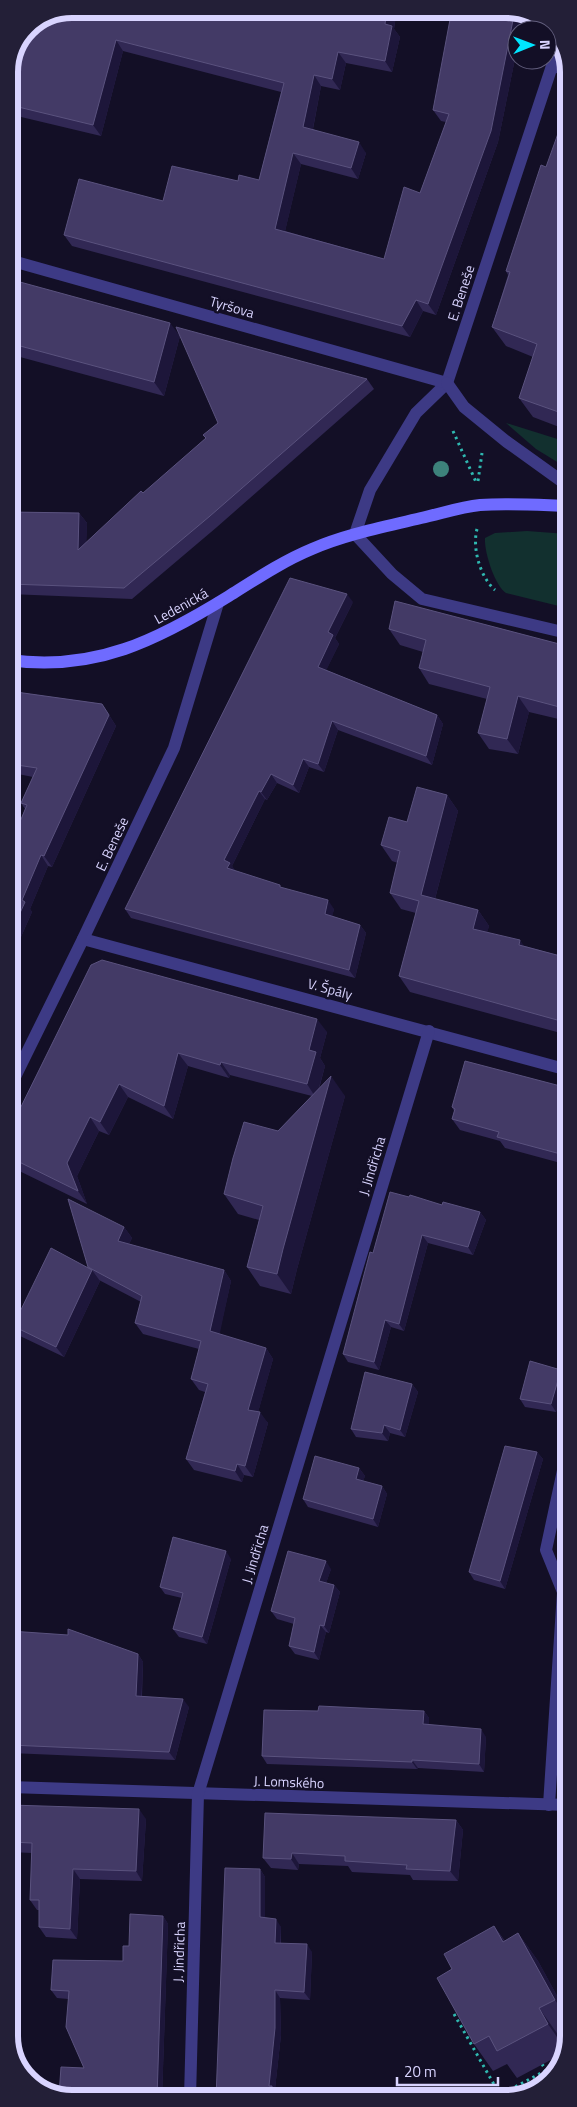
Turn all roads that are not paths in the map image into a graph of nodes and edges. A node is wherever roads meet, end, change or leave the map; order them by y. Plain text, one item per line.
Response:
1 (551, 70) edge
2 (18, 263) edge
3 (447, 383) junction
4 (560, 480) edge
5 (560, 506) edge
6 (355, 534) junction
7 (218, 602) junction
8 (560, 631) edge
9 (18, 661) edge
10 (83, 939) junction
11 (429, 1031) junction
12 (560, 1068) edge
13 (18, 1071) edge
14 (560, 1484) edge
15 (560, 1585) edge
16 (560, 1638) edge
17 (18, 1787) edge
18 (198, 1794) junction
19 (549, 1805) junction
20 (560, 1805) edge
21 (190, 2089) edge

1 - 3 street, E. Beneše
2 - 3 street, Tyršova
3 - 4 street
3 - 6 street, E. Beneše
5 - 6 main road, Ledenická
6 - 7 main road, Ledenická
6 - 8 street
7 - 9 main road, Ledenická
7 - 10 street, E. Beneše
10 - 11 street, V. Špály
10 - 13 street, E. Beneše
11 - 12 street, V. Špály
11 - 18 street, J. Jindřicha
14 - 15 street
16 - 19 street
17 - 18 street, J. Lomského
18 - 19 street, J. Lomského
18 - 21 street, J. Jindřicha
19 - 20 street, J. Lomského

